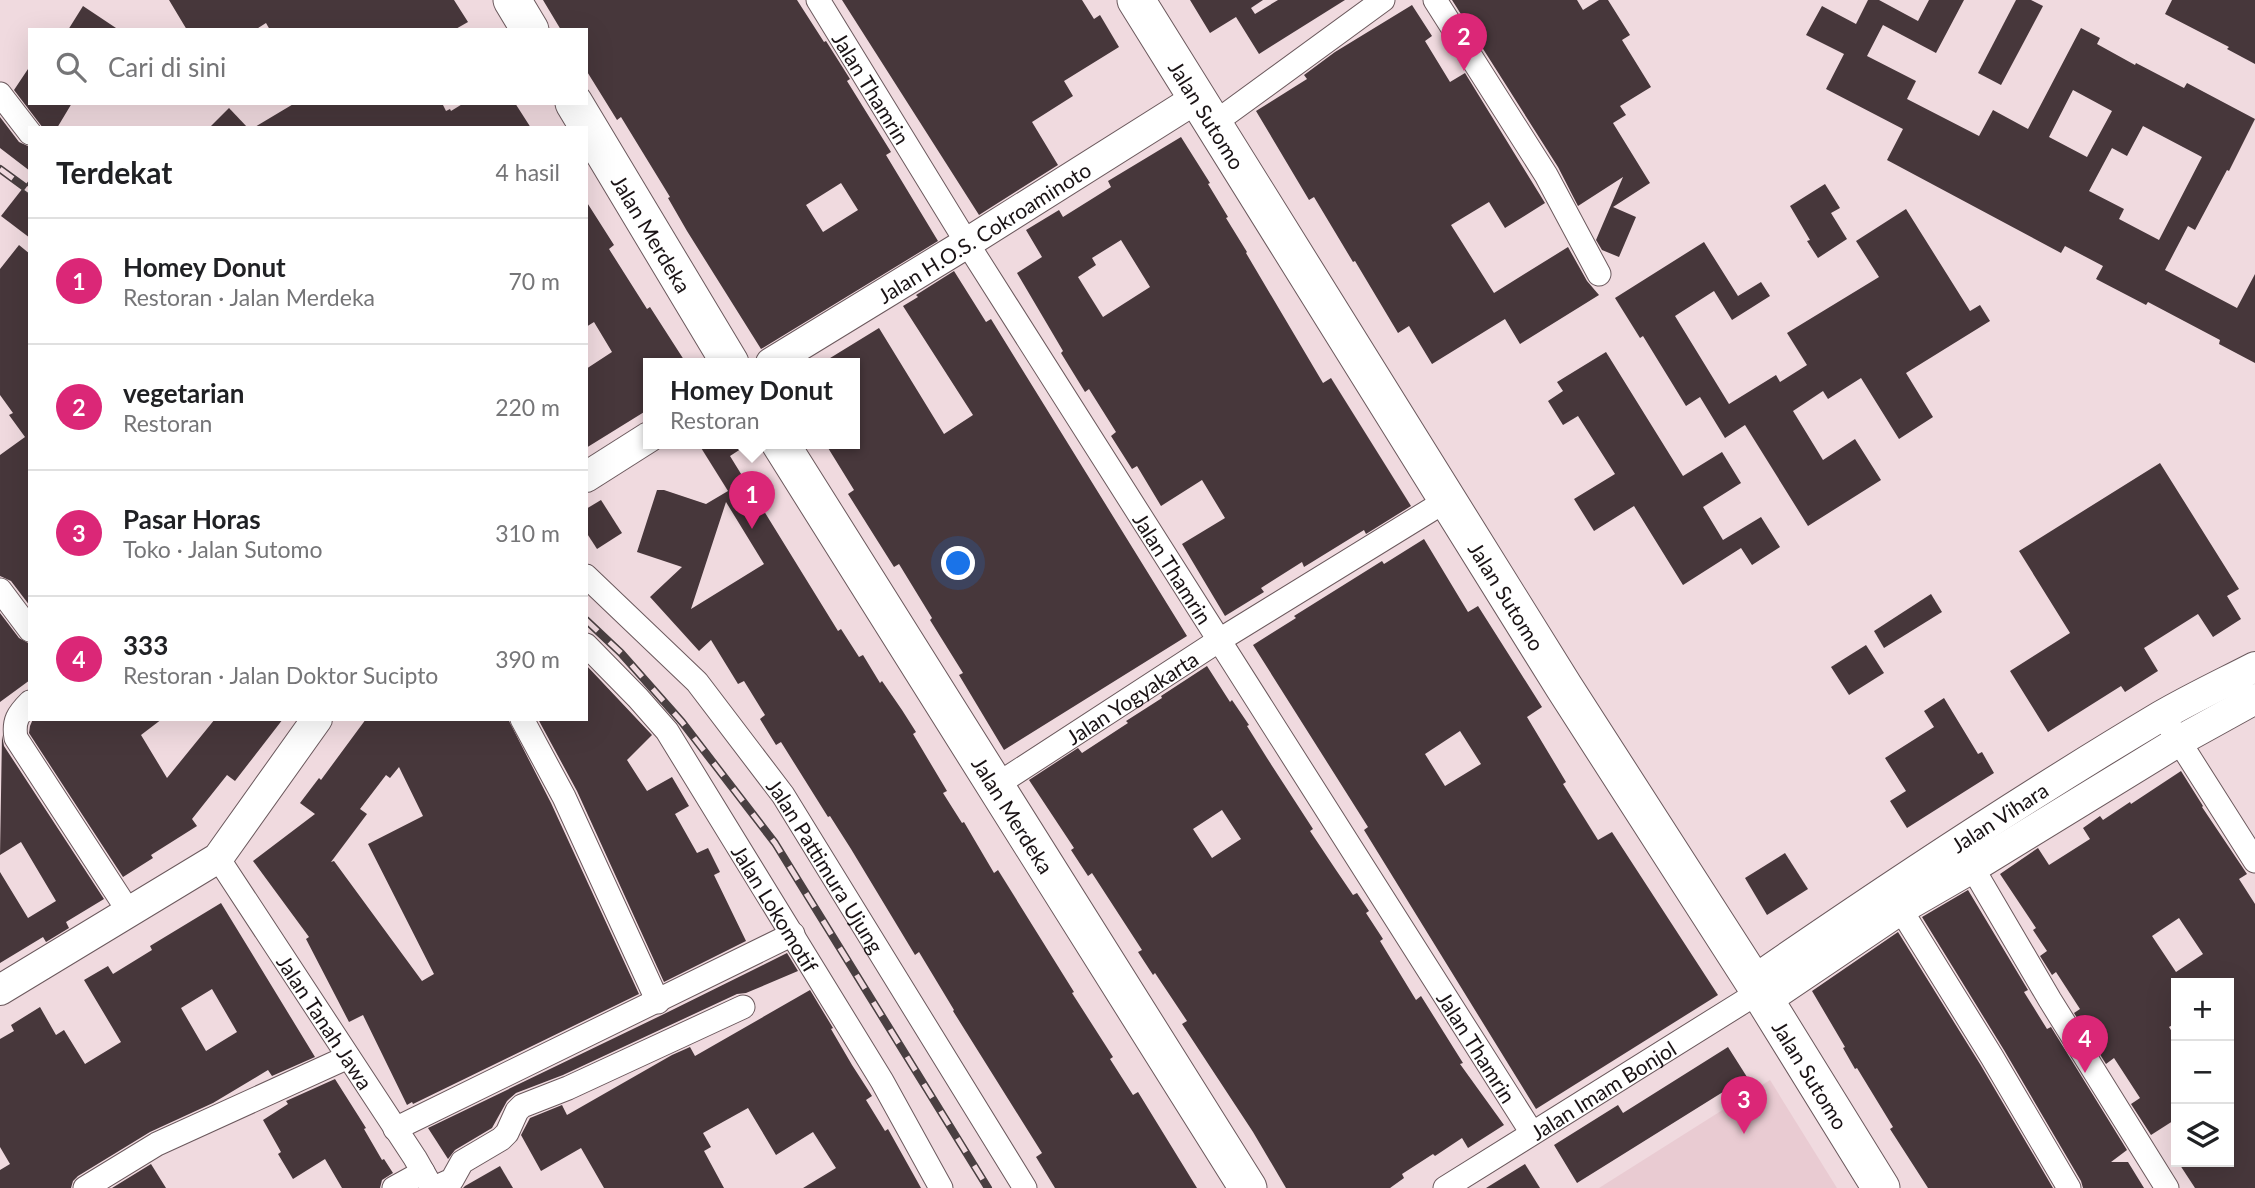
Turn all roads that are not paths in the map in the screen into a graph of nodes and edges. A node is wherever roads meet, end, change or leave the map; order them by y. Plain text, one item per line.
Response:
1 (512, 0) edge
2 (818, 0) edge
3 (1136, 0) edge
4 (1384, 0) edge
5 (1435, 0) edge
6 (529, 28) edge
7 (0, 94) edge
8 (575, 105) edge
9 (1205, 111) junction
10 (588, 126) edge
11 (588, 126) edge
12 (28, 130) edge
13 (967, 243) junction
14 (1598, 274) dead end
15 (727, 358) edge
16 (779, 358) edge
17 (643, 441) edge
18 (784, 449) edge
19 (588, 476) edge
20 (1447, 500) junction
21 (588, 578) edge
22 (0, 590) edge
23 (28, 627) edge
24 (1218, 641) junction
25 (588, 647) edge
26 (2255, 667) edge
27 (2255, 699) edge
28 (28, 704) edge
29 (2163, 715) junction
30 (316, 721) edge
31 (523, 721) edge
32 (2179, 741) junction
33 (995, 786) junction
34 (1965, 856) junction
35 (218, 858) junction
36 (2255, 861) edge
37 (1894, 898) junction
38 (129, 912) junction
39 (793, 934) junction
40 (0, 990) edge
41 (1759, 991) junction
42 (658, 1002) junction
43 (743, 1007) dead end
44 (348, 1057) junction
45 (396, 1129) junction
46 (1532, 1133) junction
47 (429, 1183) edge
48 (85, 1188) edge
49 (394, 1188) edge
50 (940, 1188) edge
51 (1025, 1188) edge
52 (1248, 1188) edge
53 (1445, 1188) edge
54 (1881, 1188) edge
55 (2069, 1188) edge
56 (2167, 1188) edge

1 - 6 main road
2 - 13 street, Jalan Thamrin
3 - 9 main road, Jalan Sutomo
4 - 9 street, Jalan H.O.S. Cokroaminoto
5 - 14 street
7 - 12 street
8 - 11 main road, Jalan Merdeka
9 - 13 street, Jalan H.O.S. Cokroaminoto
9 - 20 main road, Jalan Sutomo
10 - 15 main road, Jalan Merdeka
13 - 16 street, Jalan H.O.S. Cokroaminoto
13 - 24 street, Jalan Thamrin
17 - 19 street
18 - 33 main road, Jalan Merdeka
20 - 24 street, Jalan Yogyakarta
20 - 41 main road, Jalan Sutomo
21 - 51 street, Jalan Pattimura Ujung
22 - 23 street
24 - 33 street, Jalan Yogyakarta
24 - 46 street, Jalan Thamrin
25 - 39 street, Jalan Lokomotif
26 - 29 street, Jalan Vihara
27 - 32 street, Jalan Vihara
28 - 38 street
29 - 32 street
29 - 34 street, Jalan Vihara
30 - 35 street
31 - 42 street
32 - 34 street, Jalan Vihara
32 - 36 street
33 - 52 main road, Jalan Merdeka
34 - 37 street, Jalan Vihara
34 - 56 street
35 - 38 street
35 - 44 street, Jalan Tanah Jawa
37 - 41 street, Jalan Vihara
37 - 55 street
38 - 40 street
39 - 42 street
39 - 50 street, Jalan Lokomotif
41 - 46 street, Jalan Imam Bonjol
41 - 54 main road, Jalan Sutomo
42 - 45 street
43 - 47 street
44 - 45 street, Jalan Tanah Jawa
44 - 48 street
45 - 47 street, Jalan Tanah Jawa
46 - 53 street, Jalan Imam Bonjol
47 - 49 street

